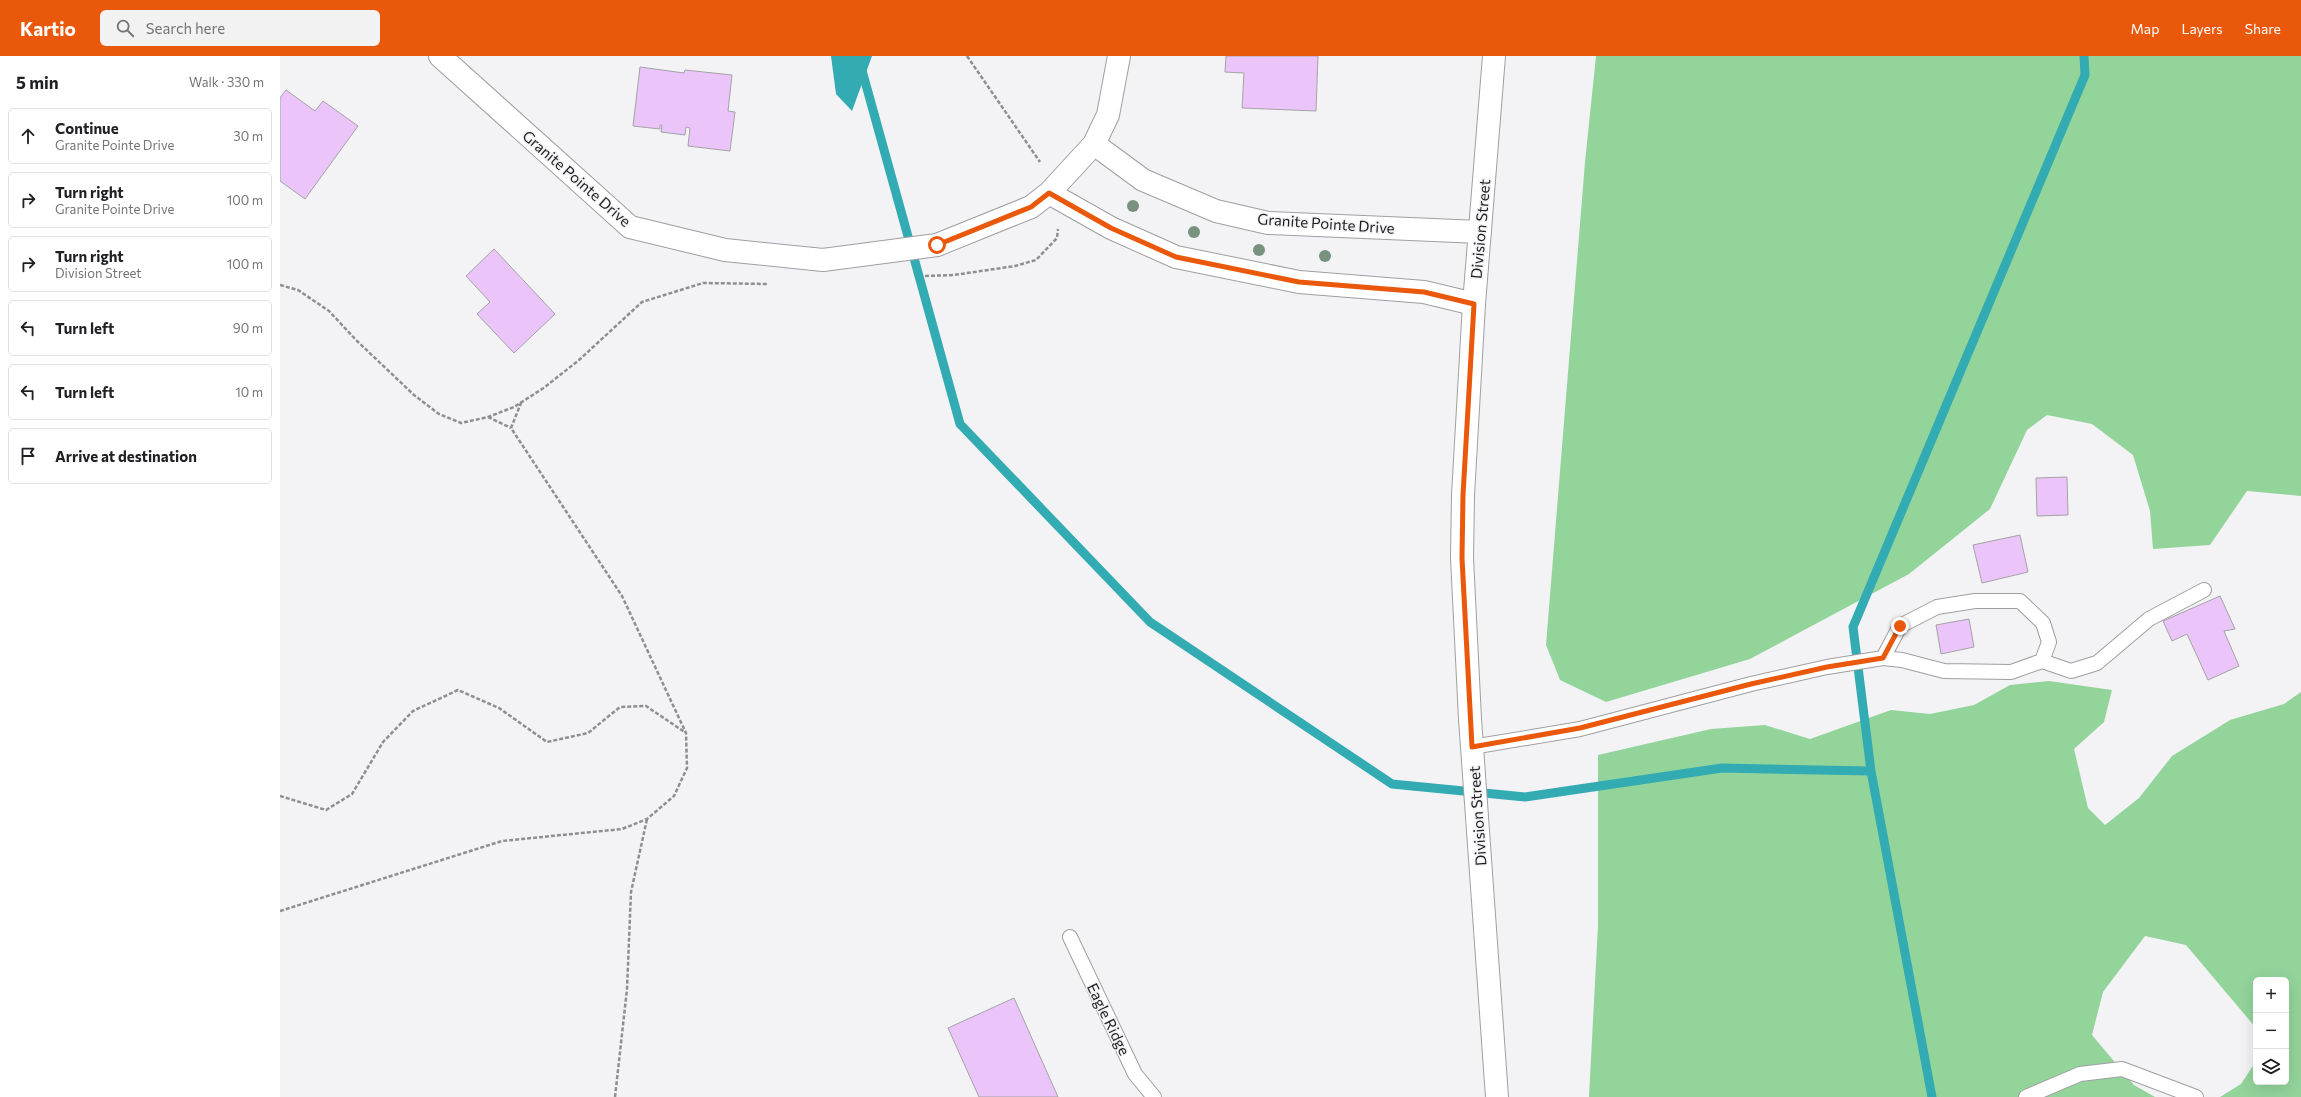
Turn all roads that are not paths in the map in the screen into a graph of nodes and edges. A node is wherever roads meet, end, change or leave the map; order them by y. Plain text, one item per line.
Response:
1 (440, 56) edge
2 (1119, 56) edge
3 (1494, 56) edge
4 (1094, 144) junction
5 (1049, 193) junction
6 (1480, 232) junction
7 (1474, 304) junction
8 (2204, 590) dead end
9 (1883, 658) junction
10 (2042, 661) junction
11 (1472, 747) junction
12 (1070, 937) dead end
13 (1154, 1097) edge
14 (1497, 1097) edge
15 (2026, 1097) edge
16 (2196, 1097) edge

1 - 5 street, Granite Pointe Drive
2 - 4 street, Granite Pointe Drive
3 - 6 street, Division Street
4 - 5 street, Granite Pointe Drive
4 - 6 street, Granite Pointe Drive
5 - 7 street
6 - 7 street, Division Street
7 - 11 street, Division Street
8 - 10 lane
9 - 10 lane
9 - 10 lane
9 - 11 lane
11 - 14 street, Division Street
12 - 13 lane, Eagle Ridge
15 - 16 lane

